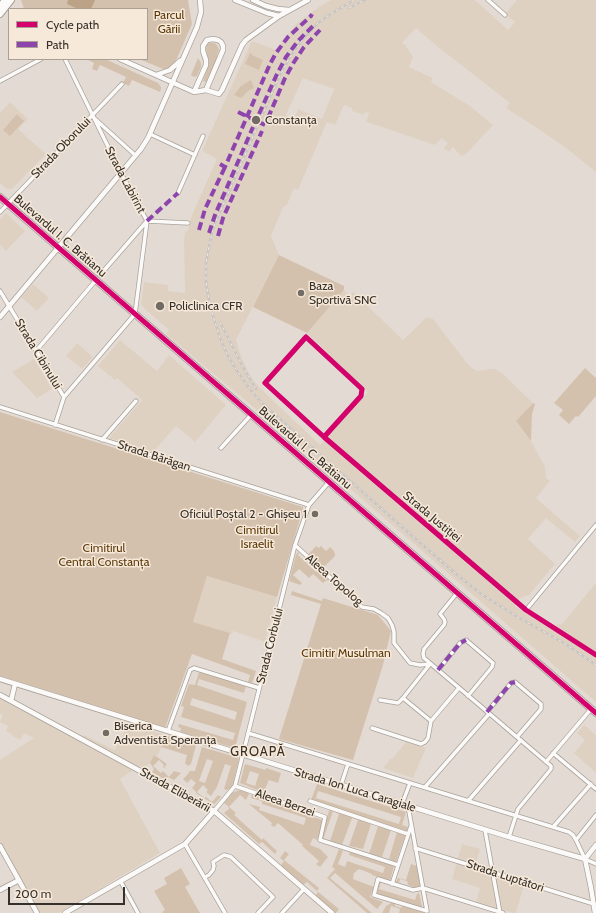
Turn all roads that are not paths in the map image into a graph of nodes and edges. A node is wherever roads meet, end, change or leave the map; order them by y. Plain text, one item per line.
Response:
1 (5, 0) edge
2 (11, 0) edge
3 (200, 0) edge
4 (235, 0) edge
5 (253, 0) edge
6 (308, 0) edge
7 (488, 0) edge
8 (4, 8) edge
9 (289, 10) junction
10 (0, 14) edge
11 (505, 15) dead end
12 (279, 16) junction
13 (184, 57) junction
14 (39, 60) edge
15 (65, 60) edge
16 (122, 60) edge
17 (156, 74) junction
18 (0, 81) edge
19 (173, 82) junction
20 (122, 84) dead end
21 (206, 90) junction
22 (194, 92) junction
23 (92, 116) junction
24 (150, 134) junction
25 (203, 136) dead end
26 (135, 155) junction
27 (195, 155) junction
28 (120, 173) junction
29 (178, 193) dead end
30 (0, 198) edge
31 (8, 204) junction
32 (0, 212) edge
33 (147, 221) junction
34 (188, 223) dead end
35 (58, 248) junction
36 (100, 275) dead end
37 (96, 280) junction
38 (0, 290) edge
39 (9, 306) junction
40 (135, 314) junction
41 (0, 317) edge
42 (36, 352) junction
43 (64, 397) junction
44 (136, 401) dead end
45 (0, 407) edge
46 (251, 415) junction
47 (56, 425) junction
48 (324, 437) junction
49 (102, 440) junction
50 (220, 448) dead end
51 (329, 482) junction
52 (309, 505) junction
53 (596, 525) edge
54 (295, 545) junction
55 (457, 593) junction
56 (526, 610) junction
57 (596, 655) edge
58 (430, 664) junction
59 (438, 670) junction
60 (0, 679) edge
61 (16, 684) junction
62 (259, 688) junction
63 (459, 688) junction
64 (0, 695) edge
65 (468, 696) junction
66 (402, 698) junction
67 (380, 700) dead end
68 (11, 701) junction
69 (594, 711) edge
70 (488, 713) junction
71 (431, 721) junction
72 (372, 728) dead end
73 (168, 732) junction
74 (248, 733) junction
75 (517, 737) junction
76 (521, 740) junction
77 (554, 753) junction
78 (243, 755) junction
79 (546, 762) junction
80 (348, 764) junction
81 (410, 783) junction
82 (591, 784) junction
83 (341, 785) junction
84 (235, 786) junction
85 (425, 787) junction
86 (596, 789) edge
87 (310, 801) dead end
88 (468, 801) junction
89 (402, 804) junction
90 (408, 806) junction
91 (214, 811) junction
92 (596, 815) edge
93 (516, 816) junction
94 (411, 825) junction
95 (554, 827) junction
96 (485, 830) junction
97 (408, 834) junction
98 (509, 837) junction
99 (576, 840) junction
100 (185, 844) junction
101 (596, 845) edge
102 (0, 846) edge
103 (415, 848) junction
104 (585, 859) junction
105 (596, 864) edge
106 (398, 865) junction
107 (493, 872) junction
108 (205, 877) junction
109 (19, 880) junction
110 (120, 882) junction
111 (392, 884) junction
112 (423, 888) junction
113 (594, 888) edge
114 (304, 889) junction
115 (0, 890) edge
116 (594, 904) junction
117 (74, 911) edge
118 (427, 912) edge
119 (38, 913) edge
120 (65, 913) edge
121 (138, 913) edge
122 (226, 913) edge
123 (258, 913) edge
124 (282, 913) edge
125 (332, 913) edge
126 (501, 913) edge
127 (595, 913) edge

1 - 8 main road
2 - 8 main road
3 - 13 street
4 - 12 street
5 - 9 street
6 - 9 street
7 - 11 street
8 - 10 main road
9 - 12 street
12 - 21 street
13 - 17 street
13 - 19 street
14 - 18 street
15 - 23 street, Strada Labirint
16 - 17 street
17 - 19 street
19 - 22 street
19 - 24 street
20 - 23 street, Strada Oborului
21 - 22 street
21 - 22 street
23 - 26 street
23 - 28 street, Strada Labirint
23 - 31 street, Strada Oborului
24 - 26 street
24 - 27 street
25 - 27 street
26 - 28 street
27 - 29 street
28 - 33 street, Strada Labirint
28 - 35 street
30 - 31 main road, Bulevardul I. C. Brătianu
31 - 32 street, Strada Oborului
31 - 35 main road, Bulevardul I. C. Brătianu
33 - 34 street
33 - 36 street
33 - 40 street, Strada Labirint
35 - 37 main road, Bulevardul I. C. Brătianu
35 - 39 street
37 - 40 main road, Bulevardul I. C. Brătianu
37 - 42 street
38 - 39 street, Strada Cibinului
39 - 41 street
39 - 42 street, Strada Cibinului
40 - 43 street
40 - 46 main road, Bulevardul I. C. Brătianu
42 - 43 street, Strada Cibinului
43 - 47 street
44 - 49 street
45 - 47 street, Strada Bărăgan
46 - 50 street
46 - 51 main road, Bulevardul I. C. Brătianu
47 - 49 street, Strada Bărăgan
48 - 48 street, Strada Justiției
48 - 56 street, Strada Justiției
49 - 52 street, Strada Bărăgan
51 - 52 street, Strada Corbului
51 - 55 main road, Bulevardul I. C. Brătianu
52 - 54 street, Strada Corbului
53 - 56 street
54 - 58 street, Aleea Topolog
54 - 62 street, Strada Corbului
55 - 58 street
55 - 69 main road, Bulevardul I. C. Brătianu
56 - 57 street, Strada Justiției
58 - 59 street
58 - 66 street
59 - 63 street
59 - 65 street
60 - 61 street, Strada Ion Luca Caragiale
61 - 68 street
61 - 73 street, Strada Ion Luca Caragiale
62 - 73 street
62 - 74 street, Strada Corbului
63 - 65 street
63 - 71 street
64 - 68 street, Strada Eliberării
65 - 70 street
66 - 67 street
66 - 71 street
68 - 91 street, Strada Eliberării
69 - 77 street
70 - 75 street
70 - 75 street
70 - 85 street
71 - 72 street
73 - 78 street, Strada Ion Luca Caragiale
74 - 78 street, Strada Corbului
74 - 80 street
75 - 76 street
76 - 79 street
76 - 88 street
77 - 79 street
77 - 82 street
78 - 83 street, Strada Ion Luca Caragiale
78 - 84 street, Strada Corbului
79 - 93 street
80 - 81 street
80 - 83 street
81 - 85 street
81 - 89 street
82 - 86 street
82 - 95 street
83 - 89 street, Strada Ion Luca Caragiale
84 - 91 street, Strada Corbului
84 - 106 street, Aleea Berzei
85 - 88 street
87 - 97 street, Aleea Berzei
88 - 93 street
89 - 90 street, Strada Ion Luca Caragiale
90 - 94 street
90 - 96 street, Strada Ion Luca Caragiale
91 - 100 street
91 - 114 street, Strada Eliberării
92 - 99 street
93 - 95 street
93 - 98 street
94 - 97 street
94 - 103 street
95 - 99 street
96 - 98 street, Strada Ion Luca Caragiale
96 - 107 street
97 - 106 street
98 - 104 street, Strada Ion Luca Caragiale
99 - 104 street
100 - 108 street
100 - 110 street
101 - 104 street
102 - 109 street
103 - 107 street, Strada Luptători
103 - 112 street
104 - 105 street, Strada Ion Luca Caragiale
104 - 113 street
106 - 111 street
107 - 116 street, Strada Luptători
107 - 126 street
108 - 122 street
108 - 123 street
109 - 115 street
109 - 119 street
110 - 117 street
110 - 121 street
111 - 112 street
111 - 118 street
112 - 118 street
112 - 126 street
113 - 116 street
114 - 124 street
114 - 125 street, Strada Eliberării
116 - 127 street
117 - 120 street

